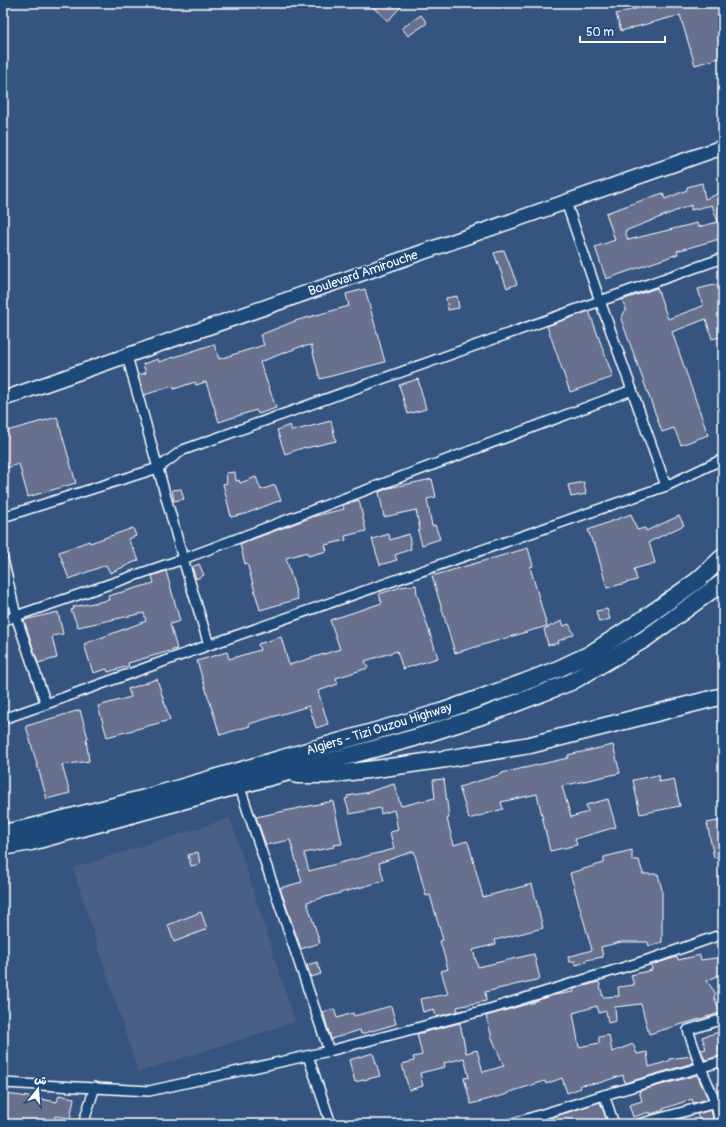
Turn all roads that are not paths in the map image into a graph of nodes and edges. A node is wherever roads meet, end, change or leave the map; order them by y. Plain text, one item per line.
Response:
1 (723, 147) edge
2 (566, 202) junction
3 (723, 258) edge
4 (600, 301) junction
5 (127, 356) junction
6 (632, 390) junction
7 (3, 399) edge
8 (723, 459) edge
9 (158, 468) junction
10 (666, 486) junction
11 (3, 517) edge
12 (723, 557) edge
13 (3, 559) edge
14 (183, 559) junction
15 (723, 582) edge
16 (16, 616) junction
17 (3, 621) edge
18 (209, 646) junction
19 (721, 694) edge
20 (46, 704) junction
21 (3, 719) edge
22 (271, 776) junction
23 (239, 785) junction
24 (3, 833) edge
25 (3, 847) edge
26 (723, 934) edge
27 (723, 1019) edge
28 (329, 1051) junction
29 (308, 1056) junction
30 (723, 1061) edge
31 (701, 1068) junction
32 (3, 1083) edge
33 (95, 1087) junction
34 (604, 1095) junction
35 (719, 1102) edge
36 (83, 1124) edge
37 (331, 1124) edge
38 (511, 1124) edge
39 (614, 1124) edge
40 (640, 1124) edge
41 (720, 1124) edge

1 - 2 main road, Boulevard Amirouche
2 - 4 street
2 - 5 main road, Boulevard Amirouche
3 - 4 street
4 - 6 street
4 - 9 street
5 - 7 main road, Boulevard Amirouche
5 - 9 street
6 - 10 street
6 - 14 street
8 - 10 street
9 - 11 street
9 - 14 street
10 - 18 street
12 - 24 highway, Algiers - Tizi Ouzou Highway
13 - 16 street
14 - 16 street
14 - 18 street
15 - 22 highway, Algiers - Tizi Ouzou Highway
16 - 17 street
16 - 20 street
18 - 20 street
19 - 22 highway
20 - 21 street
22 - 23 highway, Algiers - Tizi Ouzou Highway
23 - 25 highway, Algiers - Tizi Ouzou Highway
23 - 28 street
26 - 28 street
27 - 31 street
28 - 29 street
29 - 33 street
29 - 37 street
30 - 31 street
31 - 34 street
31 - 35 street
32 - 33 street
33 - 36 street
34 - 38 street
34 - 39 street
35 - 40 street
35 - 41 street

